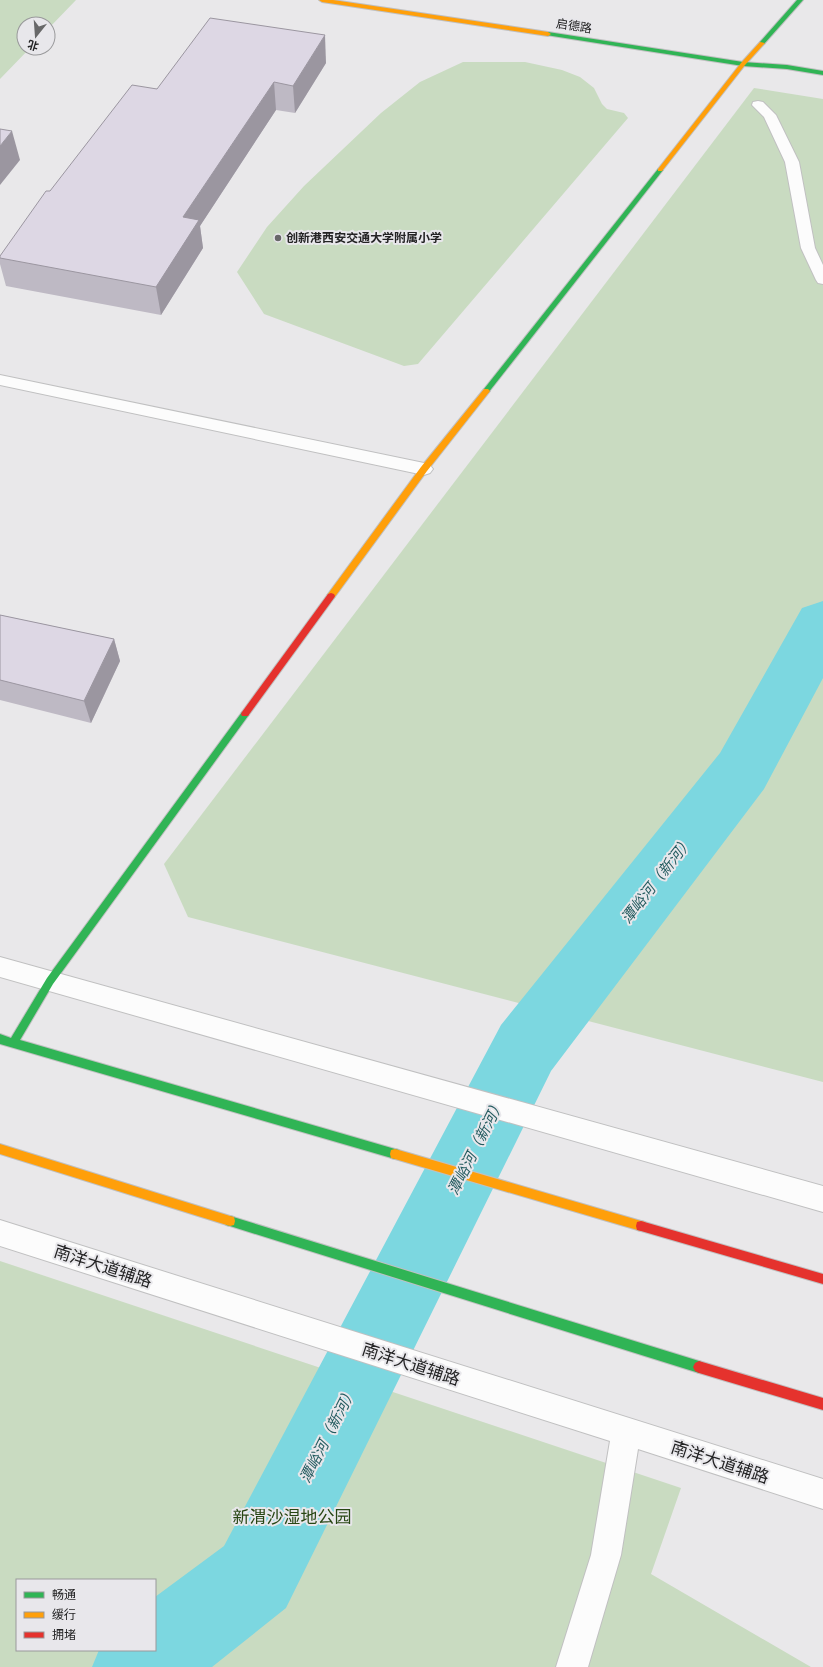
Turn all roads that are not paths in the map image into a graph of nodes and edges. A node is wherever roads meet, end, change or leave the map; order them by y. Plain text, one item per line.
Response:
1 (322, 0) edge
2 (800, 0) edge
3 (743, 64) junction
4 (823, 73) edge
5 (758, 105) dead end
6 (823, 280) edge
7 (0, 380) edge
8 (424, 469) junction
9 (0, 967) edge
10 (50, 981) junction
11 (0, 1039) edge
12 (13, 1043) junction
13 (0, 1149) edge
14 (823, 1199) edge
15 (0, 1233) edge
16 (823, 1279) edge
17 (823, 1404) edge
18 (626, 1432) junction
19 (823, 1494) edge
20 (572, 1667) edge

1 - 3 street, 启德路
2 - 3 street
3 - 4 street, 启德路
3 - 8 street
5 - 6 lane
7 - 8 street
8 - 10 street
9 - 10 street
10 - 12 street
10 - 14 street
11 - 12 street
12 - 16 street
13 - 17 street
15 - 18 street, 南洋大道辅路
18 - 19 street, 南洋大道辅路
18 - 20 street

